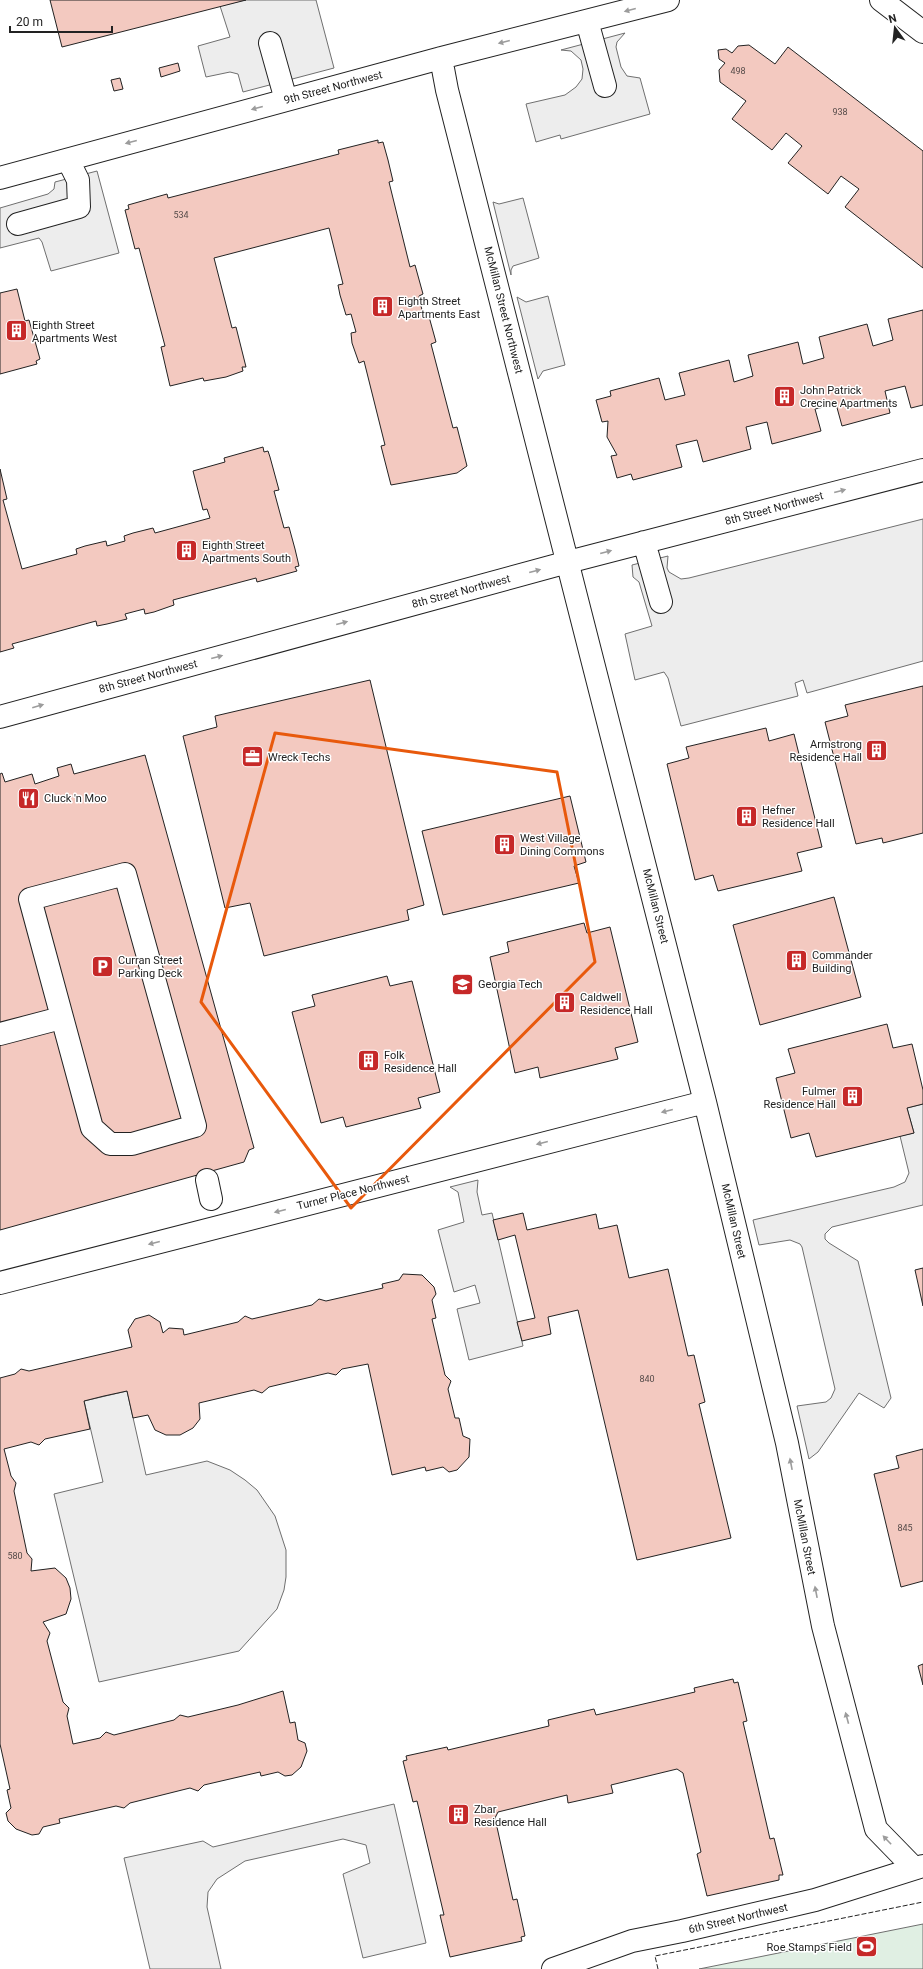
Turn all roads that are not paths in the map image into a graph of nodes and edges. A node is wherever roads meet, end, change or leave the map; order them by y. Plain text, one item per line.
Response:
1 (668, 0) edge
2 (881, 0) edge
3 (587, 21) junction
4 (923, 32) edge
5 (270, 43) dead end
6 (441, 58) junction
7 (605, 86) dead end
8 (286, 100) junction
9 (68, 160) junction
10 (0, 178) edge
11 (18, 224) dead end
12 (923, 470) edge
13 (644, 542) junction
14 (568, 562) junction
15 (661, 602) dead end
16 (0, 717) edge
17 (61, 1018) junction
18 (0, 1034) edge
19 (705, 1102) junction
20 (0, 1283) edge
21 (919, 1867) edge
22 (553, 1969) edge

1 -> 3 street, 9th Street Northwest
2 - 4 street
3 -> 6 street, 9th Street Northwest
3 - 7 street
5 - 8 street
6 - 8 street, 9th Street Northwest
6 - 14 street, McMillan Street Northwest
8 -> 9 street, 9th Street Northwest
9 - 10 street, 9th Street Northwest
9 - 11 street
13 -> 12 street, 8th Street Northwest
14 -> 13 street, 8th Street Northwest
13 - 15 street
16 -> 14 street, 8th Street Northwest
14 - 19 street, McMillan Street
17 - 17 street
17 - 18 street
19 -> 20 street, Turner Place Northwest
21 -> 19 street, McMillan Street
21 - 22 street, 6th Street Northwest

